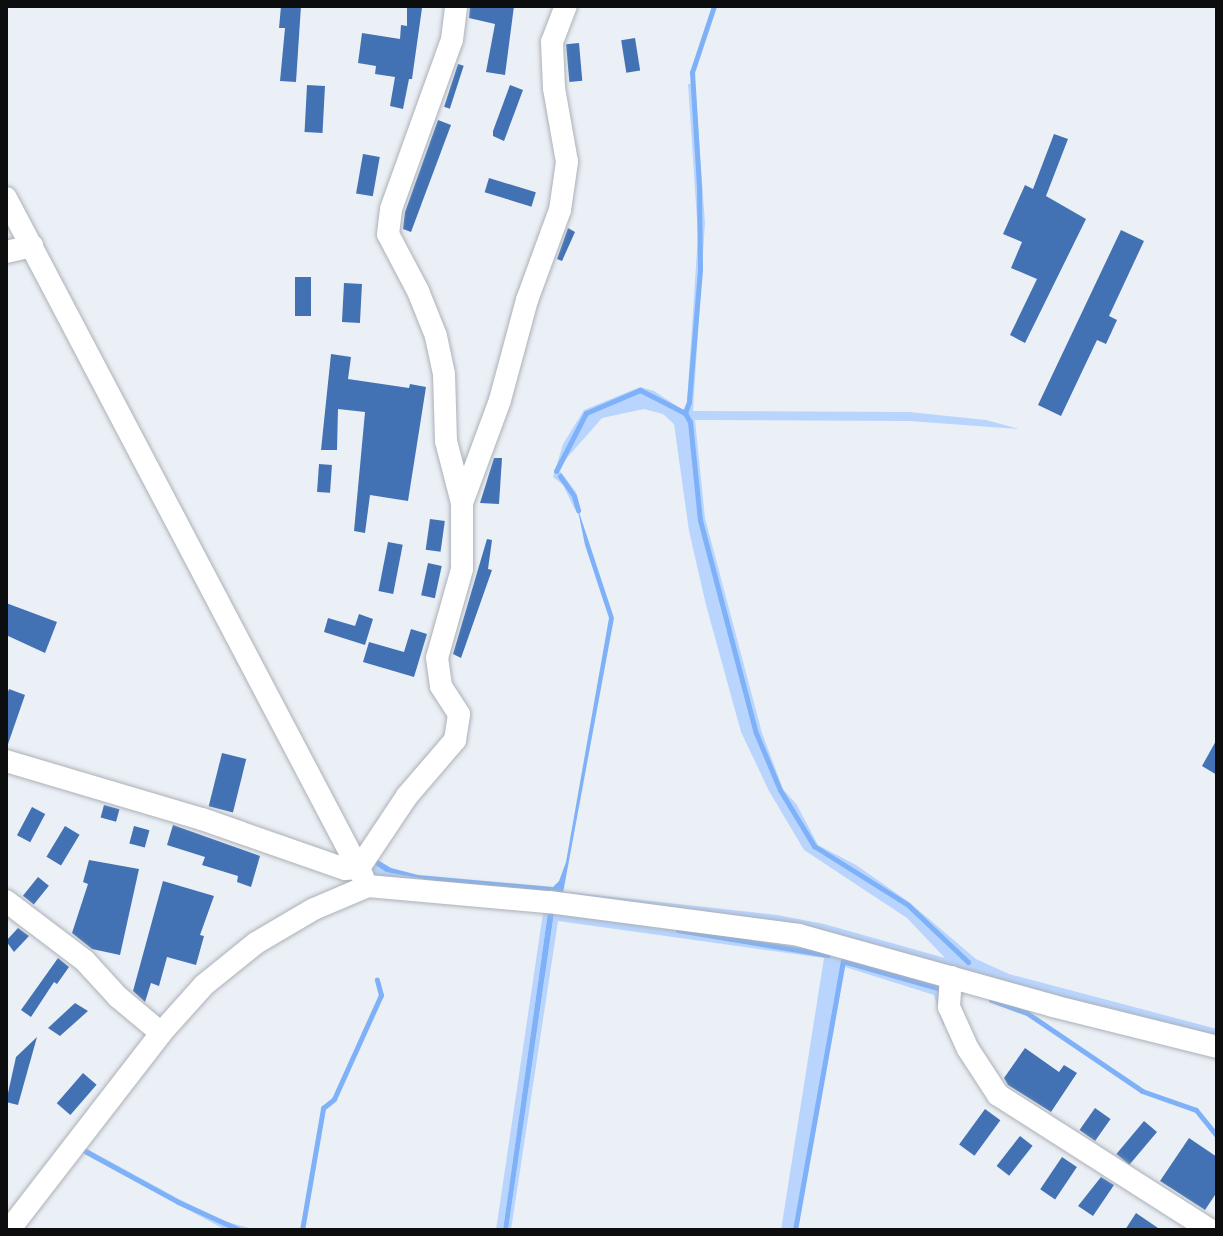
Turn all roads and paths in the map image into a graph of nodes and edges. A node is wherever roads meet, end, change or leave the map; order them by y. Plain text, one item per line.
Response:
1 (456, 6) edge
2 (566, 6) edge
3 (6, 198) edge
4 (32, 246) junction
5 (6, 252) edge
6 (462, 503) junction
7 (6, 761) edge
8 (364, 877) junction
9 (6, 901) edge
10 (951, 977) junction
11 (161, 1033) junction
12 (1217, 1047) edge
13 (9, 1230) edge
14 (1210, 1230) edge

1 - 6 street
2 - 6 street
3 - 4 street
4 - 5 street
4 - 8 street
6 - 8 street
7 - 8 street
8 - 10 street
8 - 11 street
9 - 11 street
10 - 12 street
10 - 14 street
11 - 13 street

